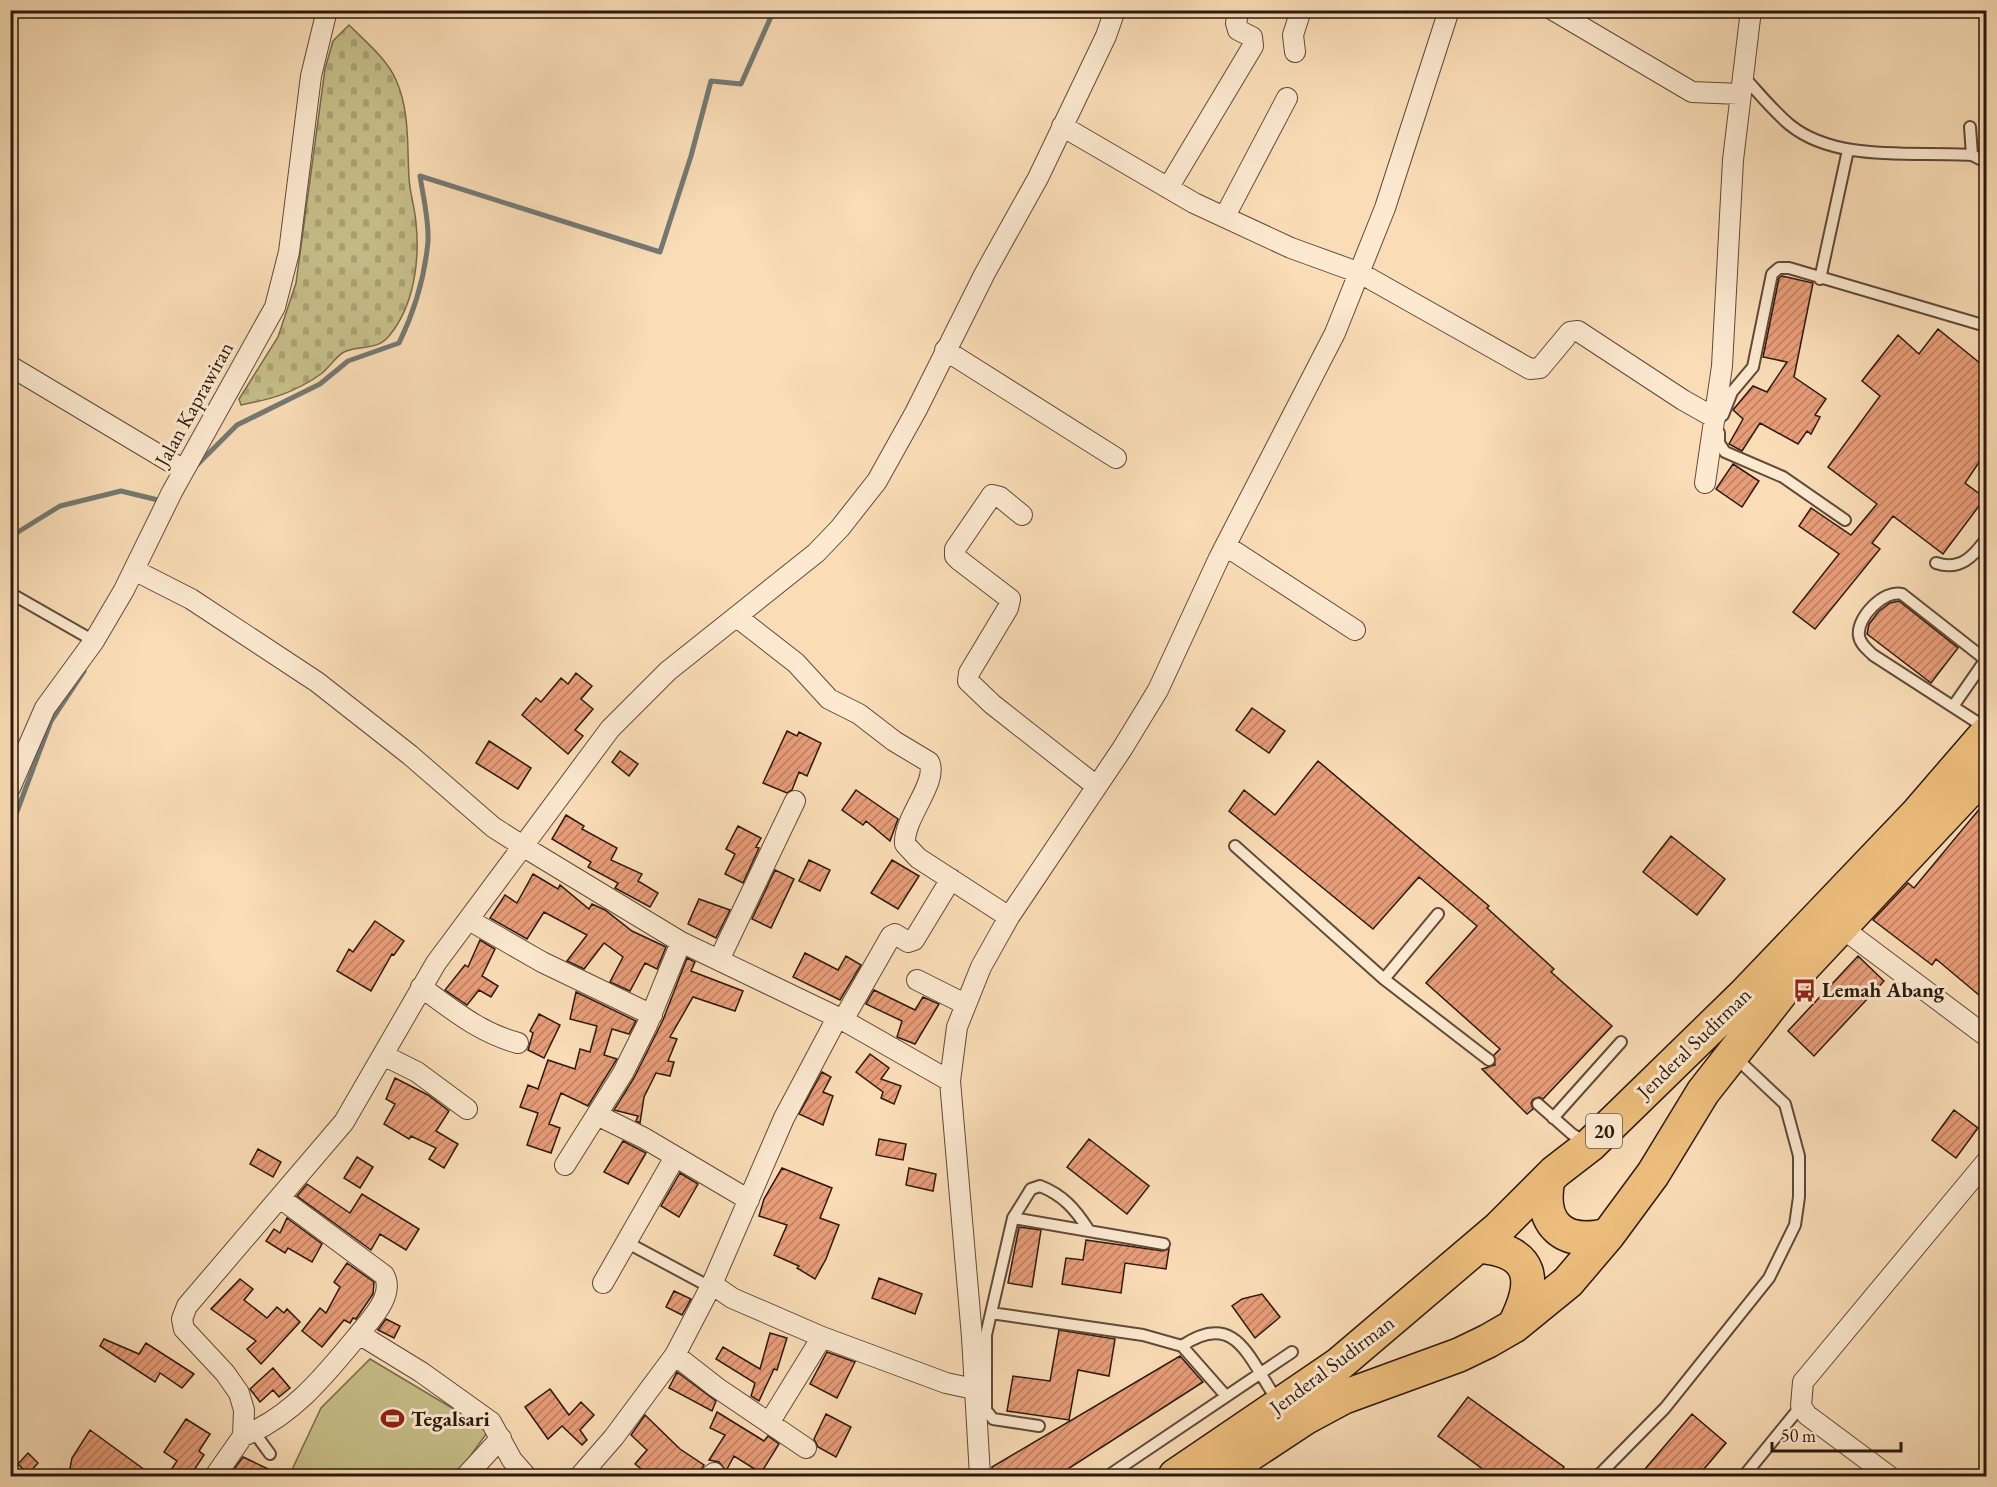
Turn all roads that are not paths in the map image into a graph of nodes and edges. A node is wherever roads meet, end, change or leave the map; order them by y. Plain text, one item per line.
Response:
1 (327, 10) edge
2 (1115, 10) edge
3 (1239, 10) edge
4 (1301, 10) edge
5 (1449, 10) edge
6 (1553, 10) edge
7 (1751, 10) edge
8 (1295, 52) dead end
9 (1741, 85) junction
10 (1287, 98) dead end
11 (1062, 126) junction
12 (1970, 127) dead end
13 (1848, 150) junction
14 (1972, 154) junction
15 (1986, 162) edge
16 (1168, 188) junction
17 (1225, 216) junction
18 (1360, 273) junction
19 (1820, 279) junction
20 (1986, 326) edge
21 (945, 350) junction
22 (10, 366) edge
23 (1715, 418) junction
24 (1116, 458) dead end
25 (184, 470) junction
26 (1705, 483) dead end
27 (1022, 515) dead end
28 (1845, 520) dead end
29 (1986, 539) edge
30 (1226, 546) junction
31 (1936, 562) dead end
32 (140, 573) junction
33 (10, 593) edge
34 (737, 617) junction
35 (1354, 630) dead end
36 (94, 641) junction
37 (1986, 660) edge
38 (1954, 705) junction
39 (1986, 728) edge
40 (1986, 734) edge
41 (1986, 772) edge
42 (1095, 785) junction
43 (10, 788) edge
44 (795, 801) dead end
45 (1235, 846) dead end
46 (524, 847) junction
47 (951, 879) junction
48 (1438, 914) dead end
49 (1009, 917) junction
50 (469, 920) junction
51 (1842, 928) junction
52 (681, 942) junction
53 (719, 960) junction
54 (1384, 979) junction
55 (917, 980) dead end
56 (422, 987) junction
57 (965, 1004) junction
58 (652, 1015) junction
59 (840, 1019) junction
60 (1986, 1036) edge
61 (1621, 1042) dead end
62 (518, 1043) dead end
63 (382, 1055) junction
64 (1733, 1055) junction
65 (1490, 1060) dead end
66 (950, 1081) junction
67 (1538, 1104) dead end
68 (467, 1109) dead end
69 (597, 1114) junction
70 (1553, 1118) junction
71 (1590, 1145) junction
72 (675, 1157) junction
73 (1986, 1162) edge
74 (565, 1166) dead end
75 (1548, 1179) junction
76 (280, 1198) junction
77 (749, 1200) junction
78 (1013, 1218) junction
79 (1088, 1229) junction
80 (1608, 1235) junction
81 (626, 1242) junction
82 (1164, 1244) dead end
83 (1478, 1246) junction
84 (603, 1283) dead end
85 (711, 1286) junction
86 (991, 1313) junction
87 (1514, 1326) junction
88 (359, 1334) junction
89 (822, 1337) junction
90 (1182, 1346) junction
91 (1292, 1352) dead end
92 (675, 1356) junction
93 (1260, 1374) junction
94 (974, 1389) junction
95 (1226, 1396) junction
96 (1281, 1405) junction
97 (1801, 1406) junction
98 (769, 1423) junction
99 (1039, 1426) dead end
100 (248, 1434) junction
101 (501, 1438) junction
102 (806, 1448) dead end
103 (270, 1454) dead end
104 (214, 1476) edge
105 (466, 1476) edge
106 (526, 1476) edge
107 (580, 1476) edge
108 (980, 1476) edge
109 (1108, 1476) edge
110 (1175, 1476) edge
111 (1217, 1476) edge
112 (1598, 1476) edge
113 (1744, 1476) edge
114 (1889, 1476) edge

1 - 25 street, Jalan Kaprawiran
2 - 11 street
3 - 16 street
4 - 8 street
5 - 18 street
6 - 9 street
7 - 9 street
9 - 13 lane
9 - 23 street
10 - 17 street
11 - 16 street
11 - 21 street
12 - 14 lane
13 - 14 lane
13 - 19 lane
14 - 15 lane
16 - 17 street
17 - 18 street
18 - 23 street
18 - 30 street
19 - 20 lane
19 - 28 lane
21 - 24 street
21 - 34 street
22 - 25 street
23 - 26 street
25 - 32 street, Jalan Kaprawiran
27 - 42 street
29 - 31 lane
30 - 35 street
30 - 42 street
32 - 36 street, Jalan Kaprawiran
32 - 46 street
33 - 36 lane
34 - 46 street
34 - 47 street
36 - 43 street, Jalan Kaprawiran
37 - 38 lane
37 - 38 lane
38 - 39 lane
40 - 71 highway, Jenderal Sudirman / 20
41 - 51 highway, Jenderal Sudirman
42 - 49 street
44 - 53 street
45 - 54 lane
46 - 50 street
46 - 52 street
47 - 49 street
47 - 59 street
48 - 54 lane
49 - 57 street
50 - 56 street
50 - 58 street
51 - 60 street
51 - 64 highway, Jenderal Sudirman
52 - 53 street
52 - 58 street
53 - 59 street
54 - 65 lane
55 - 57 street
56 - 62 street
56 - 63 street
57 - 66 street
58 - 69 street
59 - 66 street
59 - 77 street
61 - 70 lane
63 - 68 street
63 - 76 street
64 - 80 highway, Jenderal Sudirman
64 - 112 lane
66 - 94 street
67 - 70 lane
69 - 72 street
69 - 74 street
70 - 71 lane
71 - 75 highway, Jenderal Sudirman / 20
72 - 77 street
72 - 81 street
73 - 97 street
75 - 80 highway
75 - 83 highway, Jenderal Sudirman / 20
76 - 88 street
76 - 100 street
77 - 85 street
78 - 79 lane
78 - 79 lane
78 - 86 lane
79 - 82 lane
80 - 87 highway, Jenderal Sudirman
81 - 84 street
81 - 85 lane
83 - 87 highway
83 - 96 highway, Jenderal Sudirman / 20
85 - 89 street
85 - 92 street
86 - 90 lane
86 - 99 lane
87 - 111 highway, Jenderal Sudirman
88 - 100 street
88 - 101 street
89 - 94 street
89 - 98 street
90 - 93 lane
90 - 95 lane
91 - 93 lane
92 - 98 street
92 - 107 street
93 - 95 lane
93 - 96 lane
94 - 108 street
95 - 109 lane
96 - 110 highway, Jenderal Sudirman / 20
97 - 113 lane
97 - 114 street
98 - 102 street
100 - 103 lane
100 - 104 street
101 - 105 street
101 - 106 street

